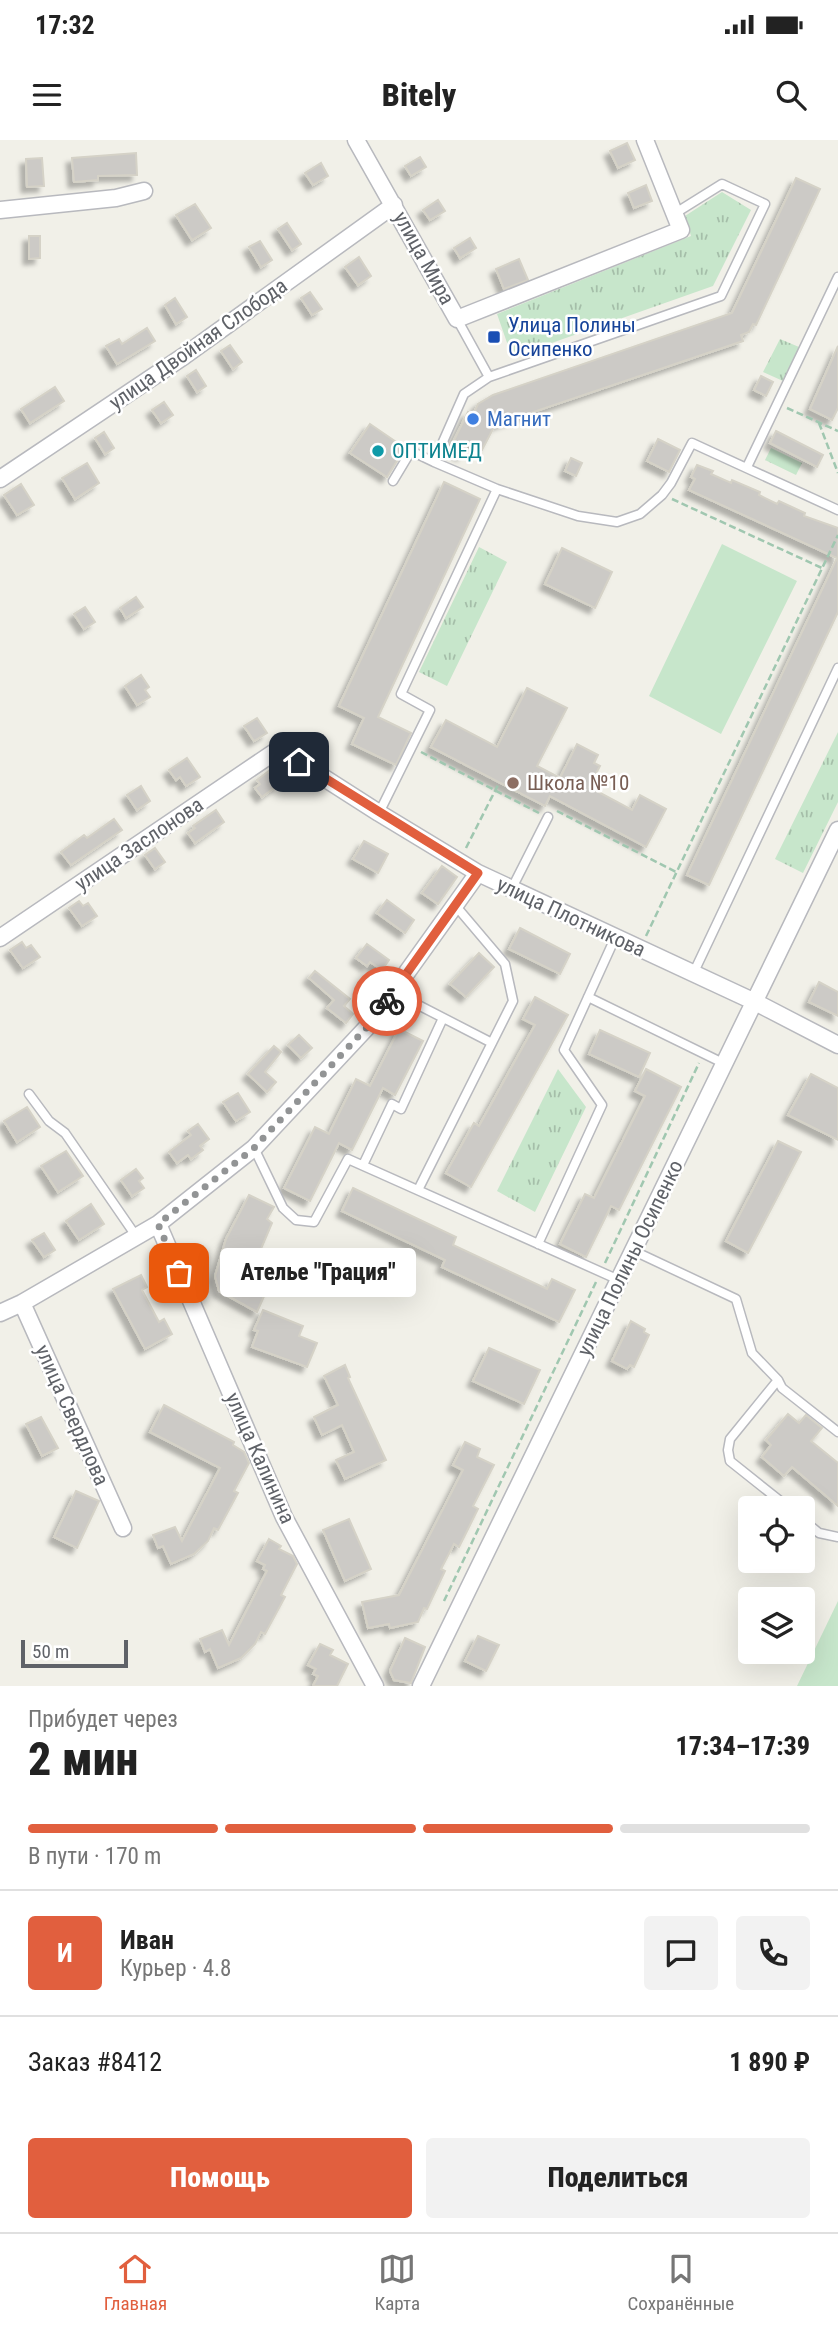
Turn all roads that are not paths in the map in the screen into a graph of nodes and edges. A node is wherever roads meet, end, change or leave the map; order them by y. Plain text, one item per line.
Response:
1 (356, 140) edge
2 (645, 140) edge
3 (144, 191) dead end
4 (394, 205) junction
5 (0, 210) edge
6 (674, 214) junction
7 (838, 277) edge
8 (457, 319) junction
9 (489, 377) junction
10 (434, 462) junction
11 (747, 467) junction
12 (0, 479) edge
13 (393, 481) dead end
14 (497, 489) junction
15 (837, 507) edge
16 (838, 668) edge
17 (279, 749) joint
18 (379, 813) junction
19 (548, 817) road end
20 (838, 830) edge
21 (478, 873) junction
22 (512, 888) junction
23 (455, 905) junction
24 (0, 938) edge
25 (615, 938) junction
26 (693, 974) junction
27 (393, 992) junction
28 (588, 997) junction
29 (755, 1002) junction
30 (443, 1018) junction
31 (492, 1043) junction
32 (838, 1045) edge
33 (724, 1064) junction
34 (29, 1094) dead end
35 (254, 1148) junction
36 (363, 1165) junction
37 (418, 1190) junction
38 (158, 1224) junction
39 (136, 1236) junction
40 (538, 1244) junction
41 (634, 1251) junction
42 (619, 1280) junction
43 (22, 1303) junction
44 (0, 1313) edge
45 (778, 1380) junction
46 (838, 1432) edge
47 (774, 1496) edge
48 (123, 1528) dead end
49 (815, 1530) edge
50 (838, 1537) edge
51 (375, 1686) edge
52 (421, 1686) edge

1 - 4 street, улица Мира
2 - 6 street
3 - 5 street
4 - 8 street, улица Мира
4 - 12 street, улица Двойная Слобода
6 - 8 street
6 - 9 lane
7 - 11 lane
8 - 9 lane, улица Мира
9 - 10 lane
10 - 13 lane
10 - 14 lane
11 - 14 lane
11 - 15 lane
14 - 18 lane
16 - 26 lane
17 - 18 street, улица Плотникова
17 - 24 street, улица Заслонова
18 - 21 street, улица Плотникова
19 - 22 lane
20 - 29 street, улица Полины Осипенко
21 - 22 street, улица Плотникова
21 - 23 street
22 - 25 street, улица Плотникова
23 - 27 street
23 - 31 lane
25 - 26 street, улица Плотникова
25 - 28 lane
26 - 29 street, улица Плотникова
27 - 30 lane
27 - 35 street
28 - 33 lane
28 - 40 lane
29 - 32 street, улица Плотникова
29 - 33 street, улица Полины Осипенко
30 - 31 lane
30 - 36 lane
31 - 37 lane
33 - 41 street, улица Полины Осипенко
34 - 39 lane
35 - 36 lane
35 - 38 street
36 - 37 lane
37 - 40 lane
38 - 39 street
38 - 51 street, улица Калинина
39 - 43 street
40 - 42 lane
41 - 42 street, улица Полины Осипенко
41 - 45 lane
42 - 52 street, улица Полины Осипенко
43 - 44 street
43 - 48 street, улица Свердлова
45 - 46 lane
45 - 47 lane
49 - 50 lane

